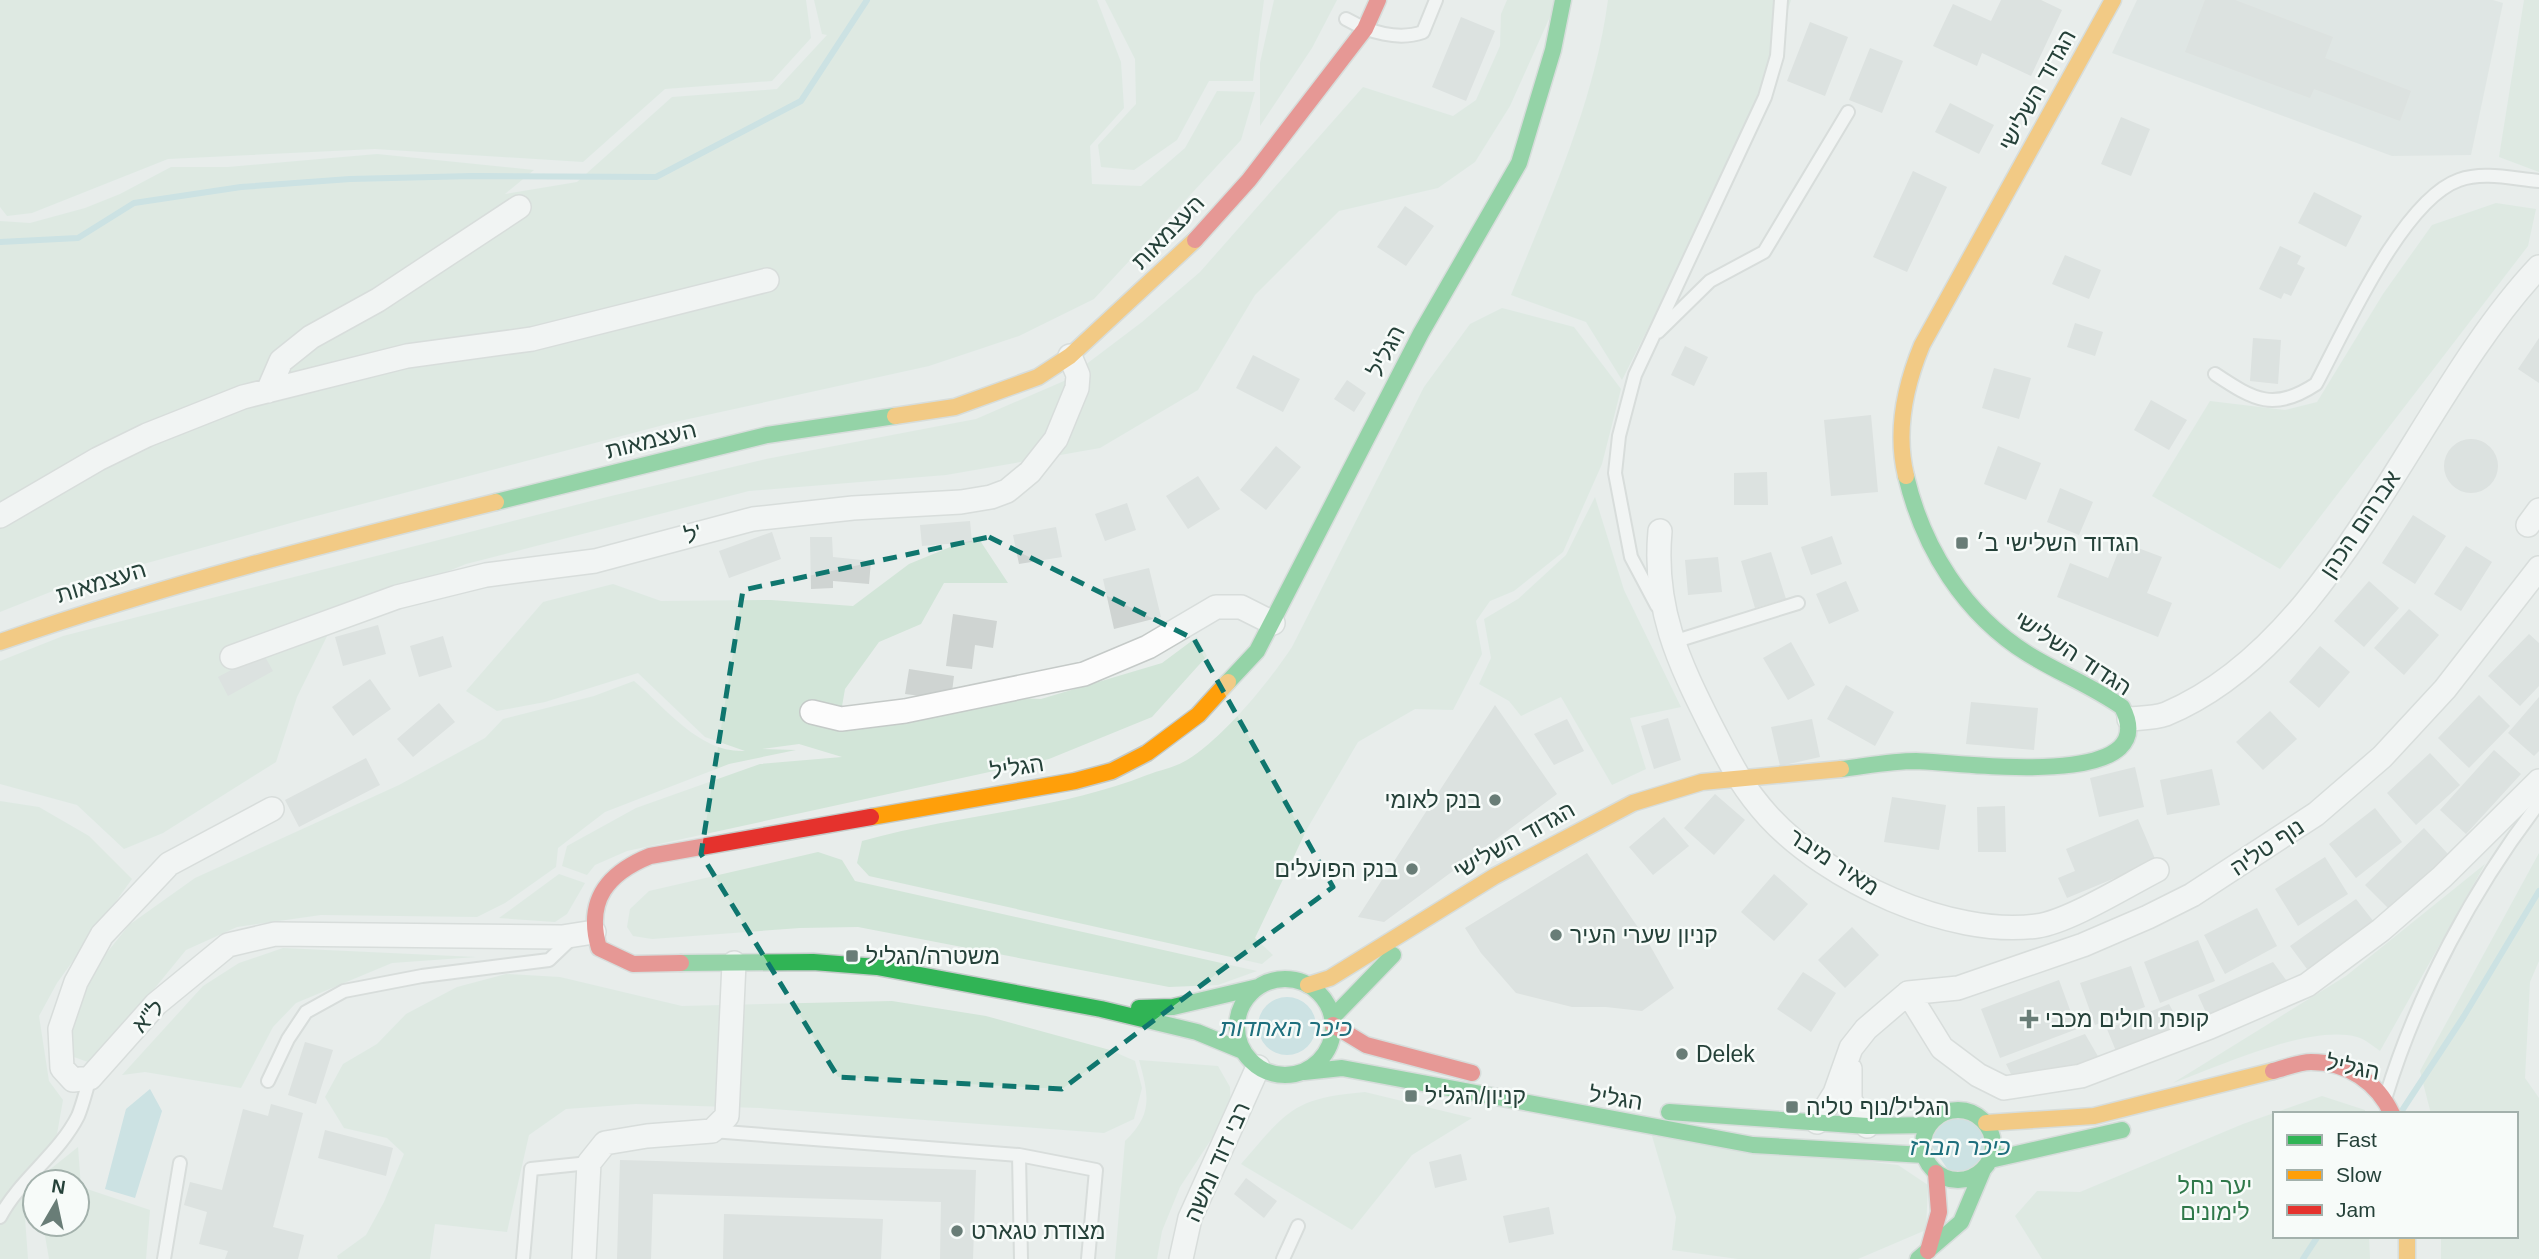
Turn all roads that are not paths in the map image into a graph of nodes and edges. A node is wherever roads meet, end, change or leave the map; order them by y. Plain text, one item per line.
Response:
1 (1356, 0) edge
2 (1378, 0) edge
3 (1436, 0) edge
4 (1563, 0) edge
5 (1781, 0) edge
6 (2113, 0) edge
7 (1343, 25) joint
8 (1365, 29) junction
9 (1325, 53) dead end
10 (1847, 112) dead end
11 (1248, 180) junction
12 (2539, 181) edge
13 (519, 207) dead end
14 (2539, 267) edge
15 (767, 280) dead end
16 (1653, 337) junction
17 (1070, 356) junction
18 (2215, 374) dead end
19 (268, 391) junction
20 (0, 516) edge
21 (1660, 531) dead end
22 (2539, 568) edge
23 (1798, 603) dead end
24 (1273, 623) junction
25 (1669, 632) junction
26 (0, 642) edge
27 (232, 657) dead end
28 (813, 712) dead end
29 (2129, 719) junction
30 (1736, 777) junction
31 (2539, 781) edge
32 (2539, 803) edge
33 (272, 809) dead end
34 (2157, 870) dead end
35 (1442, 907) junction
36 (584, 934) junction
37 (734, 963) junction
38 (1308, 985) junction
39 (1258, 987) junction
40 (1908, 993) junction
41 (1101, 1009) junction
42 (1333, 1022) junction
43 (1851, 1048) junction
44 (1251, 1059) junction
45 (1304, 1072) junction
46 (90, 1078) junction
47 (268, 1081) dead end
48 (2341, 1084) dead end
49 (2386, 1097) junction
50 (2391, 1112) edge
51 (1817, 1122) junction
52 (1986, 1123) junction
53 (1929, 1125) junction
54 (1867, 1126) junction
55 (2140, 1126) dead end
56 (712, 1131) junction
57 (1924, 1155) junction
58 (1019, 1156) junction
59 (180, 1163) dead end
60 (589, 1163) junction
61 (1987, 1165) junction
62 (1936, 1173) junction
63 (0, 1217) edge
64 (1298, 1226) dead end
65 (2407, 1238) edge
66 (1923, 1255) edge
67 (164, 1259) edge
68 (523, 1259) edge
69 (584, 1259) edge
70 (1021, 1259) edge
71 (1088, 1259) edge
72 (1181, 1259) edge
73 (1283, 1259) edge
74 (2407, 1259) edge

1 - 7 main road
2 - 8 main road, העצמאות
3 - 8 lane
4 - 24 main road, הגליל
5 - 16 lane
6 - 29 main road, הגדוד השלישי
7 - 8 lane
8 - 11 main road, העצמאות
9 - 11 main road, העצמאות
10 - 16 lane
11 - 17 main road, העצמאות
12 - 18 lane
13 - 19 street
14 - 29 street, אברהם הכהן
15 - 19 street
16 - 25 lane
17 - 26 main road, העצמאות
17 - 27 street, ל'
19 - 20 street
21 - 25 street, מאיר מיבר
22 - 40 street, נוף טליה
23 - 25 lane
24 - 28 street
24 - 36 main road, הגליל
25 - 30 street, מאיר מיבר
29 - 30 main road, הגדוד השלישי
30 - 34 street, מאיר מיבר
30 - 35 main road, הגדוד השלישי
31 - 40 street
32 - 49 lane
33 - 46 street
35 - 38 main road, הגדוד השלישי
35 - 42 main road, הגדוד השלישי
36 - 37 main road
36 - 46 street, ל"א
36 - 47 lane
37 - 41 main road
37 - 56 street
38 - 39 main road
38 - 42 main road
39 - 41 main road
39 - 44 main road
40 - 43 street
41 - 44 main road
42 - 45 main road
42 - 51 main road, הגליל
43 - 51 street
43 - 54 street
44 - 45 main road
44 - 72 street, רבי דוד ומשה
45 - 57 main road, הגליל
46 - 63 lane
48 - 49 main road, הגליל
49 - 50 main road
49 - 52 main road, הגליל
51 - 54 main road, הגליל
52 - 53 main road
52 - 61 main road
53 - 54 main road, הגליל
53 - 57 main road
55 - 61 main road
56 - 58 lane
56 - 60 street
57 - 62 main road
58 - 70 lane
58 - 71 lane
59 - 67 lane
60 - 68 lane
60 - 69 street
61 - 62 main road
61 - 66 main road
62 - 66 main road
64 - 73 lane
65 - 74 main road

